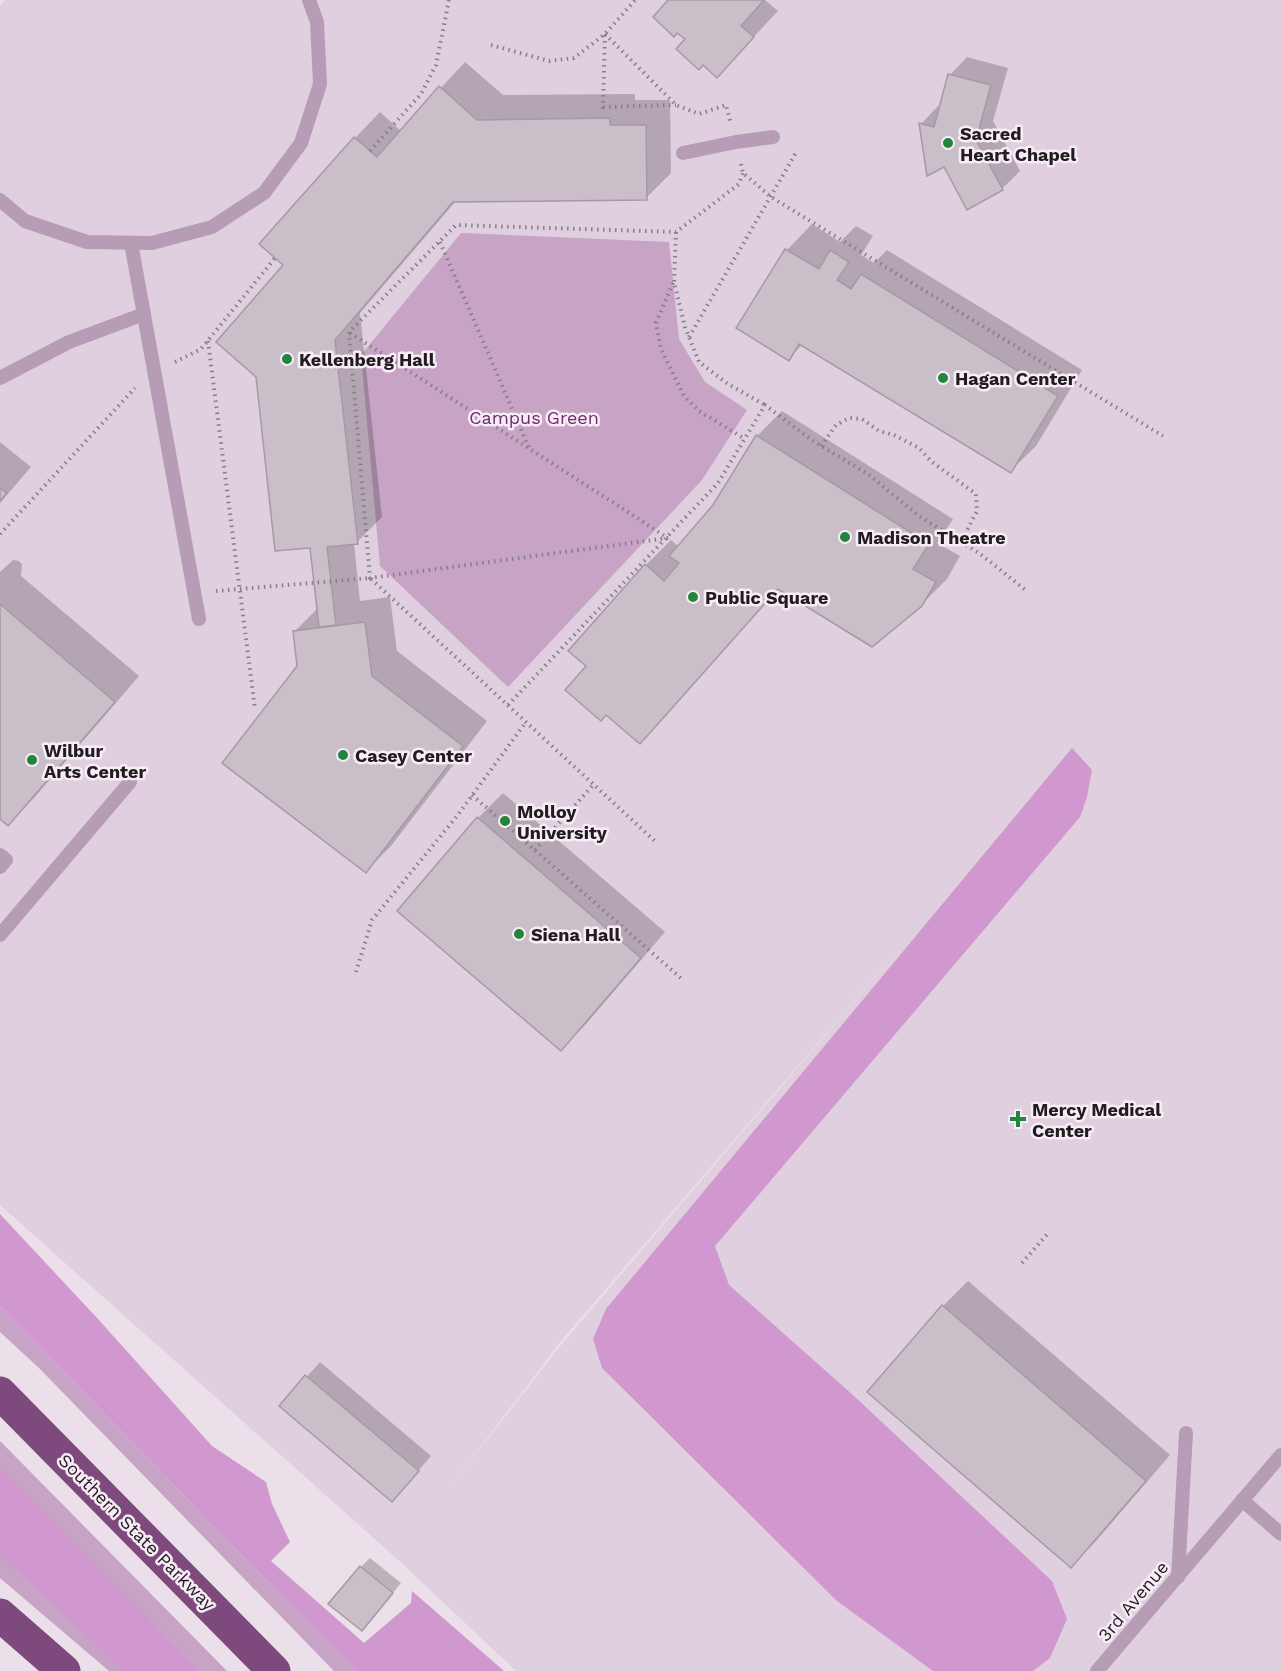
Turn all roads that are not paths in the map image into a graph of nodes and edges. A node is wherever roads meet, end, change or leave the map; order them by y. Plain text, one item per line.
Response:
1 (309, 0) edge
2 (773, 137) dead end
3 (683, 153) dead end
4 (0, 200) edge
5 (131, 243) junction
6 (144, 314) junction
7 (0, 378) edge
8 (200, 619) dead end
9 (130, 782) dead end
10 (0, 855) edge
11 (0, 867) edge
12 (0, 935) edge
13 (0, 1393) edge
14 (1186, 1433) dead end
15 (1281, 1455) edge
16 (1242, 1500) junction
17 (1281, 1534) edge
18 (1178, 1576) junction
19 (0, 1615) edge
20 (63, 1671) edge
21 (274, 1671) edge
22 (1097, 1671) edge

1 - 5 lane
2 - 3 lane
4 - 5 lane
5 - 6 lane
6 - 7 lane
6 - 8 lane
9 - 12 lane
10 - 11 lane
13 - 21 highway, Southern State Parkway
14 - 18 lane
15 - 16 lane, 3rd Avenue
16 - 17 lane
16 - 18 lane, 3rd Avenue
18 - 22 lane, 3rd Avenue
19 - 20 highway

